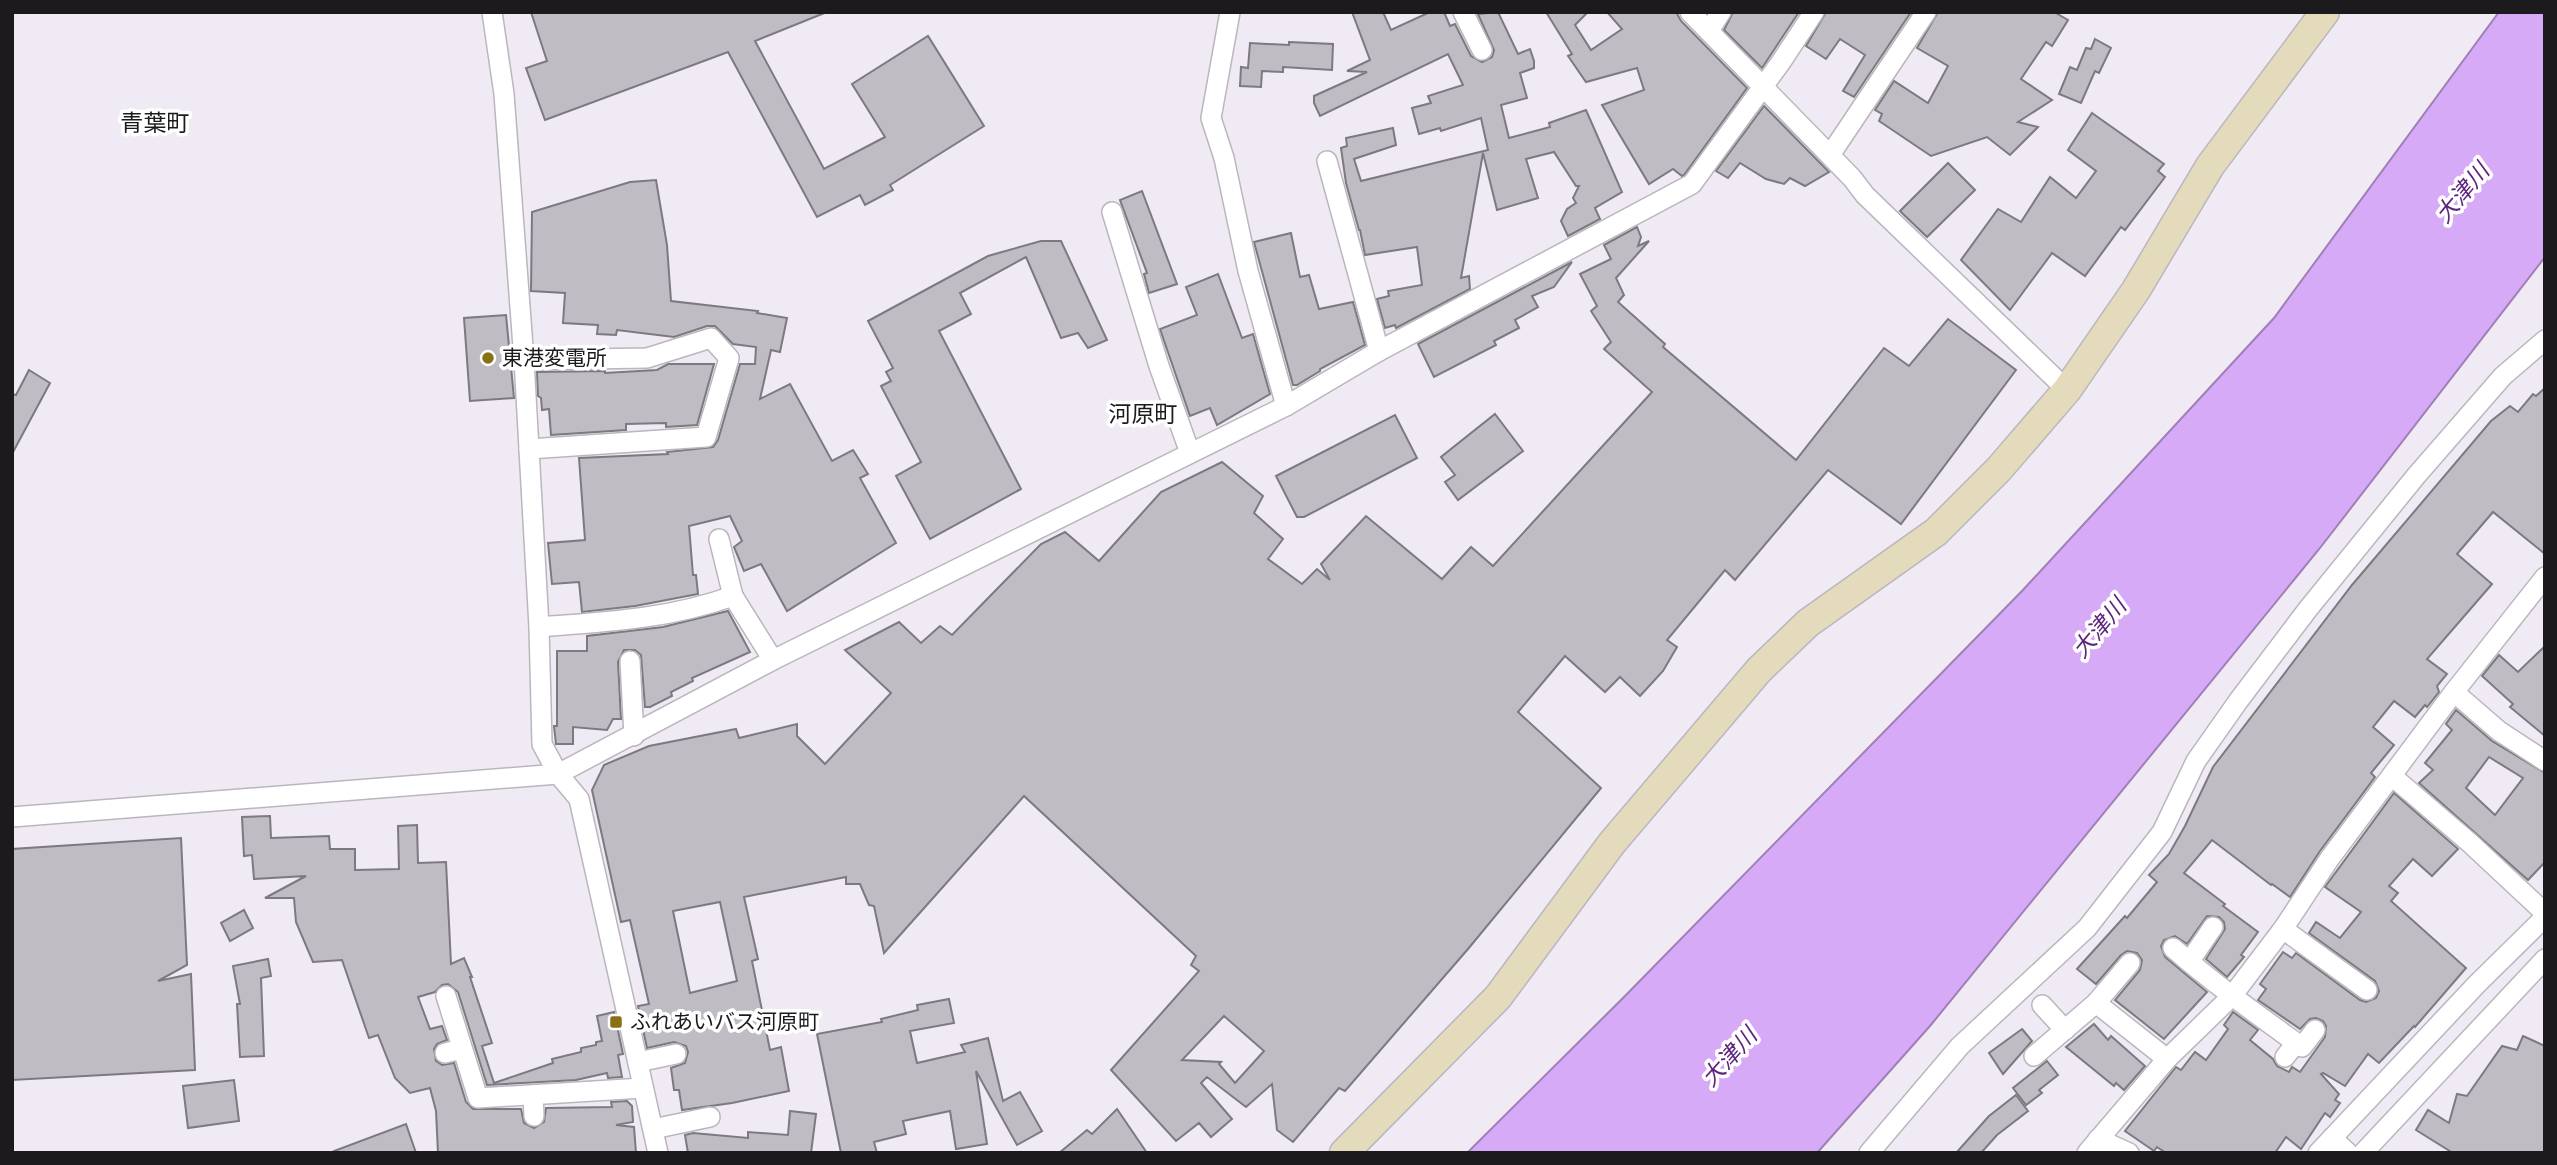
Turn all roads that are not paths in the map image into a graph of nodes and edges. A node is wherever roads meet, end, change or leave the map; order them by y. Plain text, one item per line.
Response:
1 (492, 12) edge
2 (1230, 12) edge
3 (1463, 12) edge
4 (1690, 12) edge
5 (1721, 12) edge
6 (1814, 12) edge
7 (1926, 12) edge
8 (2325, 12) edge
9 (1709, 31) junction
10 (1482, 50) dead end
11 (1763, 87) junction
12 (1830, 155) junction
13 (1327, 161) dead end
14 (1112, 212) dead end
15 (2545, 340) edge
16 (1380, 351) junction
17 (524, 360) junction
18 (2067, 390) junction
19 (1286, 405) junction
20 (529, 449) junction
21 (1189, 453) junction
22 (719, 539) dead end
23 (2545, 577) edge
24 (733, 596) junction
25 (538, 627) junction
26 (773, 660) junction
27 (630, 661) dead end
28 (2454, 692) junction
29 (634, 736) junction
30 (2545, 761) edge
31 (558, 774) junction
32 (2392, 776) junction
33 (12, 817) edge
34 (2545, 915) edge
35 (2213, 928) dead end
36 (2283, 929) junction
37 (2173, 948) dead end
38 (2545, 959) edge
39 (2189, 962) junction
40 (2130, 963) dead end
41 (2477, 984) junction
42 (2367, 990) dead end
43 (446, 996) dead end
44 (2232, 996) junction
45 (2096, 1003) junction
46 (2042, 1004) dead end
47 (2500, 1006) junction
48 (2065, 1030) junction
49 (2315, 1030) dead end
50 (2424, 1040) junction
51 (676, 1054) dead end
52 (2034, 1056) dead end
53 (2167, 1059) junction
54 (638, 1062) junction
55 (2448, 1062) junction
56 (643, 1088) junction
57 (533, 1095) junction
58 (534, 1116) dead end
59 (710, 1117) dead end
60 (653, 1129) junction
61 (2332, 1138) junction
62 (2092, 1146) edge
63 (658, 1153) edge
64 (1344, 1153) edge
65 (1869, 1153) edge
66 (2129, 1153) edge
67 (2318, 1153) edge
68 (2348, 1153) edge
69 (2363, 1153) edge

1 - 17 street
2 - 19 street
3 - 10 street
4 - 9 street
5 - 9 street
6 - 11 street
7 - 12 street
8 - 18 street
9 - 11 street
11 - 12 street
11 - 16 street
12 - 18 street
13 - 16 street
14 - 21 street
15 - 65 street
16 - 19 street
17 - 20 street
17 - 20 street
18 - 64 street
19 - 21 street
20 - 25 street
21 - 26 street
22 - 24 street
23 - 28 street
24 - 25 street
24 - 26 street
25 - 31 street
26 - 29 street
27 - 29 street
28 - 30 street
28 - 32 street
29 - 31 street
31 - 33 street
31 - 54 street
32 - 34 street
32 - 36 street
34 - 41 street
35 - 39 street
36 - 42 street
36 - 44 street
37 - 39 street
38 - 47 street
39 - 44 street
40 - 45 street
41 - 47 street
41 - 50 street
43 - 57 street
44 - 49 street
44 - 53 street
45 - 48 street
45 - 53 street
46 - 48 street
47 - 55 street
48 - 52 street
50 - 55 street
50 - 61 street
51 - 54 street
53 - 62 street
54 - 56 street
55 - 69 street
56 - 57 street
56 - 60 street
57 - 58 street
59 - 60 street
60 - 63 street
61 - 67 street
61 - 68 street
62 - 66 street

